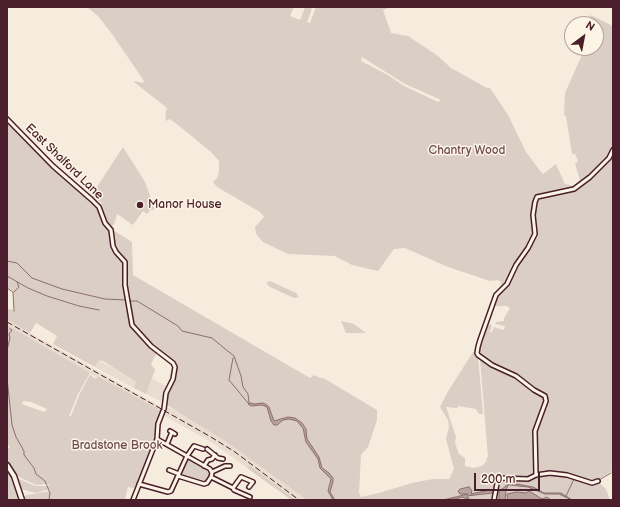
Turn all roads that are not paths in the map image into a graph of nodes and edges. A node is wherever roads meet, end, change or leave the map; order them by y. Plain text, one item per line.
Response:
1 (7, 120) edge
2 (613, 150) edge
3 (172, 432) dead end
4 (157, 439) junction
5 (167, 444) junction
6 (214, 455) junction
7 (187, 456) junction
8 (223, 459) dead end
9 (7, 465) edge
10 (204, 466) junction
11 (230, 466) dead end
12 (169, 470) dead end
13 (212, 472) junction
14 (178, 475) junction
15 (536, 475) junction
16 (211, 477) junction
17 (255, 477) dead end
18 (252, 481) junction
19 (598, 482) dead end
20 (139, 484) junction
21 (249, 487) dead end
22 (234, 488) junction
23 (250, 497) dead end
24 (22, 500) edge
25 (133, 500) edge
26 (494, 500) edge

1 - 4 street, East Shalford Lane
2 - 15 street
3 - 5 street
4 - 5 street
4 - 20 street, East Shalford Lane
5 - 7 street
6 - 7 street
6 - 8 street
6 - 10 street
7 - 10 street
7 - 14 street
9 - 24 main road
10 - 13 street
11 - 13 street
12 - 14 street
13 - 16 street
14 - 16 street
14 - 20 street
15 - 19 street
15 - 26 street
16 - 22 street
17 - 18 street
18 - 21 street
18 - 22 street
20 - 25 street, East Shalford Lane
22 - 23 street

